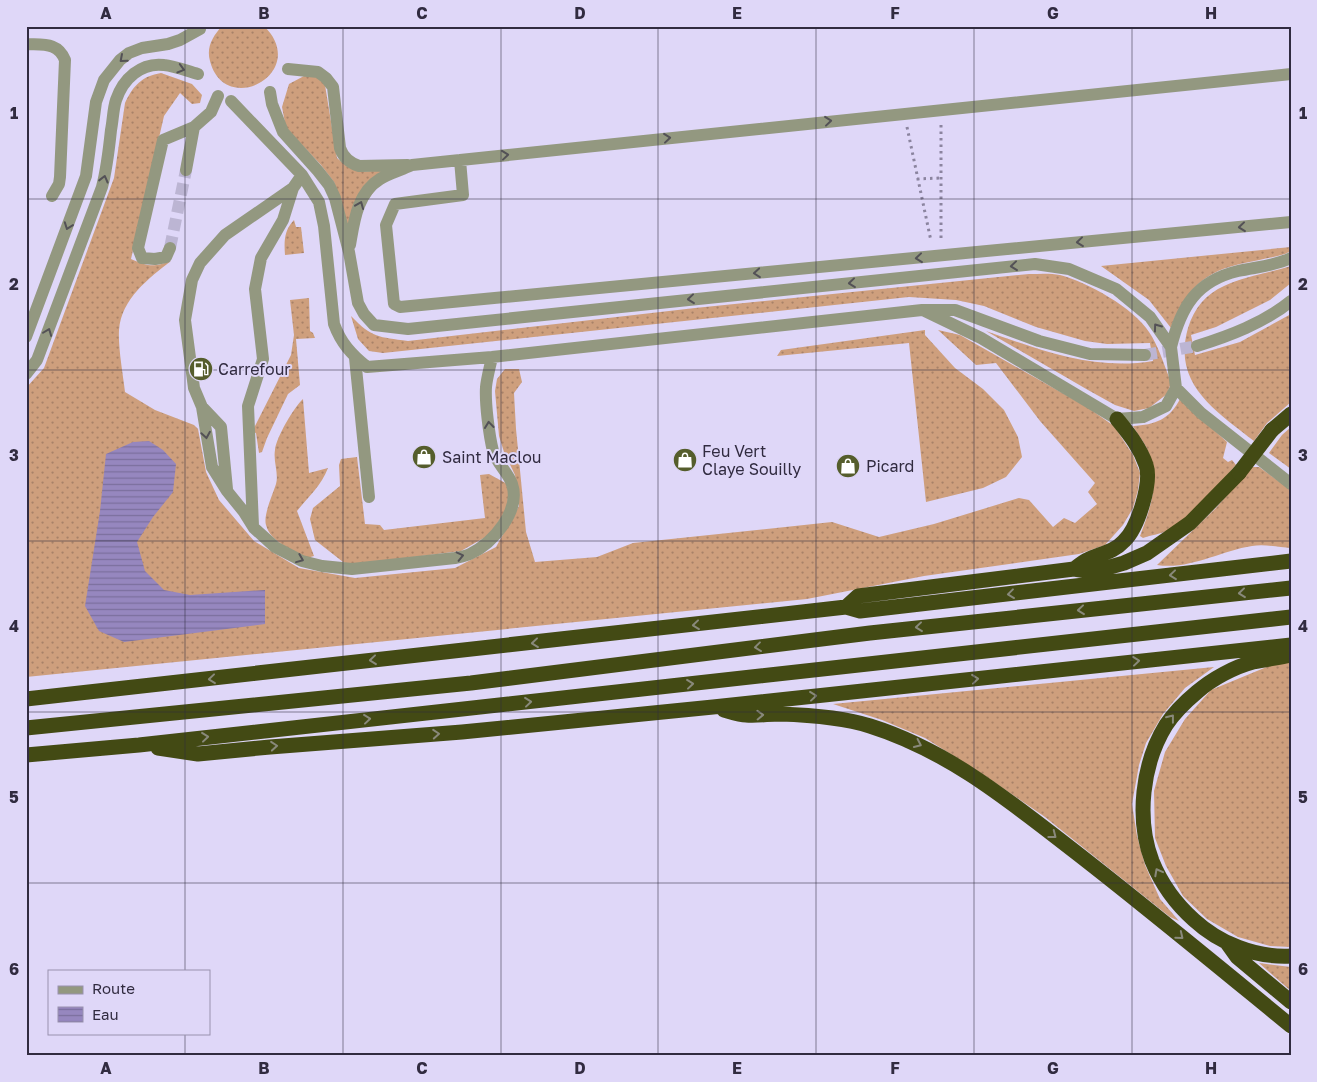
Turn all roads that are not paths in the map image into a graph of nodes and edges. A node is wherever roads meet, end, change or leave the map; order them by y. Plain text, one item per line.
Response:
1 (200, 29) dead end
2 (26, 44) edge
3 (288, 69) dead end
4 (198, 74) dead end
5 (1291, 74) edge
6 (270, 92) dead end
7 (218, 96) dead end
8 (231, 101) dead end
9 (194, 127) junction
10 (460, 160) junction
11 (412, 165) junction
12 (186, 170) tunnel mouth
13 (302, 175) junction
14 (293, 188) junction
15 (52, 196) dead end
16 (1291, 222) edge
17 (170, 248) dead end
18 (348, 252) junction
19 (1291, 258) edge
20 (1291, 301) edge
21 (922, 310) junction
22 (26, 337) edge
23 (1197, 346) tunnel mouth
24 (1171, 347) junction
25 (1145, 355) tunnel mouth
26 (492, 357) junction
27 (355, 358) junction
28 (26, 374) edge
29 (1176, 388) junction
30 (1291, 414) edge
31 (1118, 419) junction
32 (1291, 484) edge
33 (368, 497) dead end
34 (254, 528) junction
35 (1291, 561) edge
36 (1074, 569) junction
37 (1291, 588) edge
38 (846, 607) junction
39 (1291, 617) edge
40 (1291, 645) edge
41 (1291, 655) edge
42 (26, 699) edge
43 (712, 707) junction
44 (26, 728) edge
45 (139, 744) junction
46 (26, 755) edge
47 (1228, 944) junction
48 (1291, 956) edge
49 (1291, 1002) edge
50 (1291, 1026) edge

1 -> 22 street
2 - 15 street
3 - 11 street
28 -> 4 street
10 -> 5 street
6 - 18 street
7 - 9 street
8 - 13 street
9 - 12 street
9 - 17 street
10 - 11 street
16 -> 10 street
18 -> 11 street
13 - 14 street
13 - 27 street
14 - 34 street
14 -> 34 street
24 -> 18 street
19 - 24 street
20 - 23 street
21 - 25 street
21 - 26 street
21 - 31 street
24 - 29 street
26 - 27 street
34 -> 26 street
27 - 33 street
29 - 31 street
29 - 32 street
30 - 36 highway, bridge
31 - 36 highway
35 -> 38 highway
36 - 38 highway
37 -> 44 highway
38 -> 42 highway
45 -> 39 highway
43 -> 40 highway
47 -> 41 highway
45 -> 43 highway
43 -> 50 highway
45 - 46 highway
47 - 48 highway
47 - 49 highway

